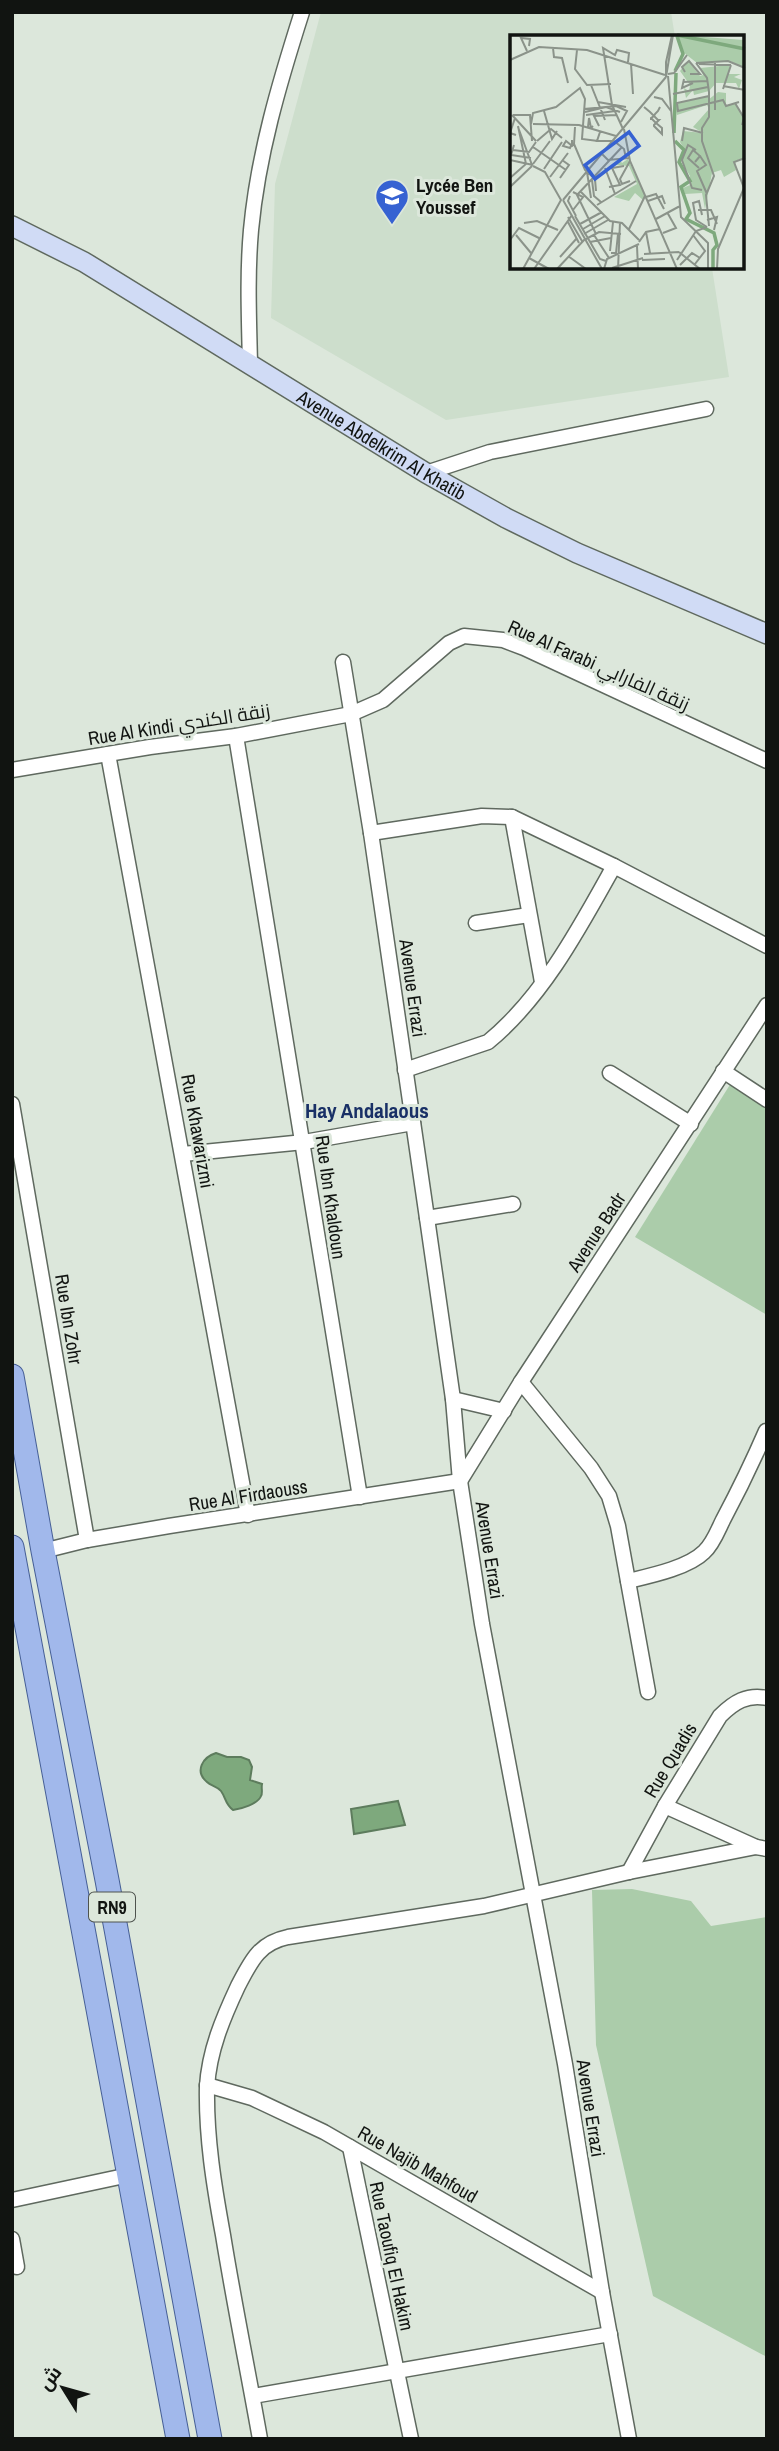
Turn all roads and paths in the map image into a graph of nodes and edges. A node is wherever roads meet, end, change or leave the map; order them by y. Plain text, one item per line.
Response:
1 (302, 12) edge
2 (12, 226) edge
3 (250, 364) junction
4 (705, 409) dead end
5 (426, 473) junction
6 (767, 634) edge
7 (343, 662) dead end
8 (351, 714) junction
9 (236, 736) junction
10 (108, 754) junction
11 (767, 761) edge
12 (12, 769) edge
13 (512, 817) junction
14 (370, 833) junction
15 (614, 866) junction
16 (529, 915) junction
17 (476, 923) dead end
18 (767, 946) edge
19 (542, 982) junction
20 (767, 1005) edge
21 (405, 1070) junction
22 (723, 1071) junction
23 (610, 1073) dead end
24 (767, 1100) edge
25 (12, 1104) edge
26 (413, 1123) junction
27 (691, 1124) junction
28 (304, 1142) junction
29 (183, 1154) junction
30 (513, 1204) dead end
31 (428, 1217) junction
32 (12, 1376) edge
33 (521, 1382) junction
34 (453, 1399) junction
35 (504, 1411) junction
36 (766, 1431) edge
37 (460, 1481) junction
38 (360, 1497) junction
39 (248, 1515) junction
40 (87, 1540) junction
41 (12, 1547) edge
42 (43, 1551) junction
43 (628, 1581) junction
44 (648, 1692) dead end
45 (767, 1698) edge
46 (665, 1806) junction
47 (761, 1848) edge
48 (629, 1872) junction
49 (533, 1895) junction
50 (207, 2085) junction
51 (350, 2147) junction
52 (129, 2175) junction
53 (12, 2200) edge
54 (12, 2239) edge
55 (17, 2267) dead end
56 (602, 2292) junction
57 (610, 2334) junction
58 (396, 2372) junction
59 (253, 2396) junction
60 (178, 2439) edge
61 (210, 2439) edge
62 (260, 2439) edge
63 (411, 2439) edge
64 (629, 2439) edge

1 - 3 street
2 - 3 street, Avenue Abdelkrim Al Khatib
3 - 5 street, Avenue Abdelkrim Al Khatib
4 - 5 street
5 - 6 street, Avenue Abdelkrim Al Khatib
7 - 8 street, Avenue Errazi
8 - 9 street, Rue Al Kindi زنقة الكندي
8 - 11 street, Rue Al Farabi زنقة الفارابي
8 - 14 street, Avenue Errazi
9 - 10 street, Rue Al Kindi زنقة الكندي
9 - 28 street, Rue Ibn Khaldoun
10 - 12 street, Rue Al Kindi زنقة الكندي
10 - 29 street, Rue Khawarizmi
13 - 14 street
13 - 15 street
13 - 16 street
14 - 21 street, Avenue Errazi
15 - 18 street
15 - 19 street
16 - 17 street
16 - 19 street
19 - 21 street
20 - 22 street, Avenue Badr
21 - 26 street, Avenue Errazi
22 - 24 street
22 - 27 street, Avenue Badr
23 - 27 street
25 - 40 street, Rue Ibn Zohr
26 - 28 street
26 - 31 street, Avenue Errazi
27 - 33 street, Avenue Badr
28 - 29 street
28 - 38 street, Rue Ibn Khaldoun
29 - 39 street, Rue Khawarizmi
30 - 31 street
31 - 34 street, Avenue Errazi
32 - 42 main road, RN9
33 - 35 street, Avenue Badr
33 - 43 street
34 - 35 street
34 - 37 street, Avenue Errazi
35 - 37 street, Avenue Badr
36 - 43 street
37 - 38 street, Rue Al Firdaouss
37 - 49 street, Avenue Errazi
38 - 39 street, Rue Al Firdaouss
39 - 40 street, Rue Al Firdaouss
40 - 42 street, Rue Al Firdaouss
41 - 52 main road, RN9
42 - 61 main road, RN9
43 - 44 street
45 - 46 street, Rue Quadis
46 - 47 street
46 - 48 street, Rue Quadis
47 - 48 street
48 - 49 street
49 - 50 street
49 - 56 street, Avenue Errazi
50 - 51 street, Rue Najib Mahfoud
50 - 59 street
51 - 56 street, Rue Najib Mahfoud
51 - 58 street, Rue Taoufiq El Hakim
52 - 53 street
52 - 60 main road, RN9
54 - 55 street
56 - 57 street, Avenue Errazi
57 - 58 street
57 - 64 street, Avenue Errazi
58 - 59 street
58 - 63 street, Rue Taoufiq El Hakim
59 - 62 street

